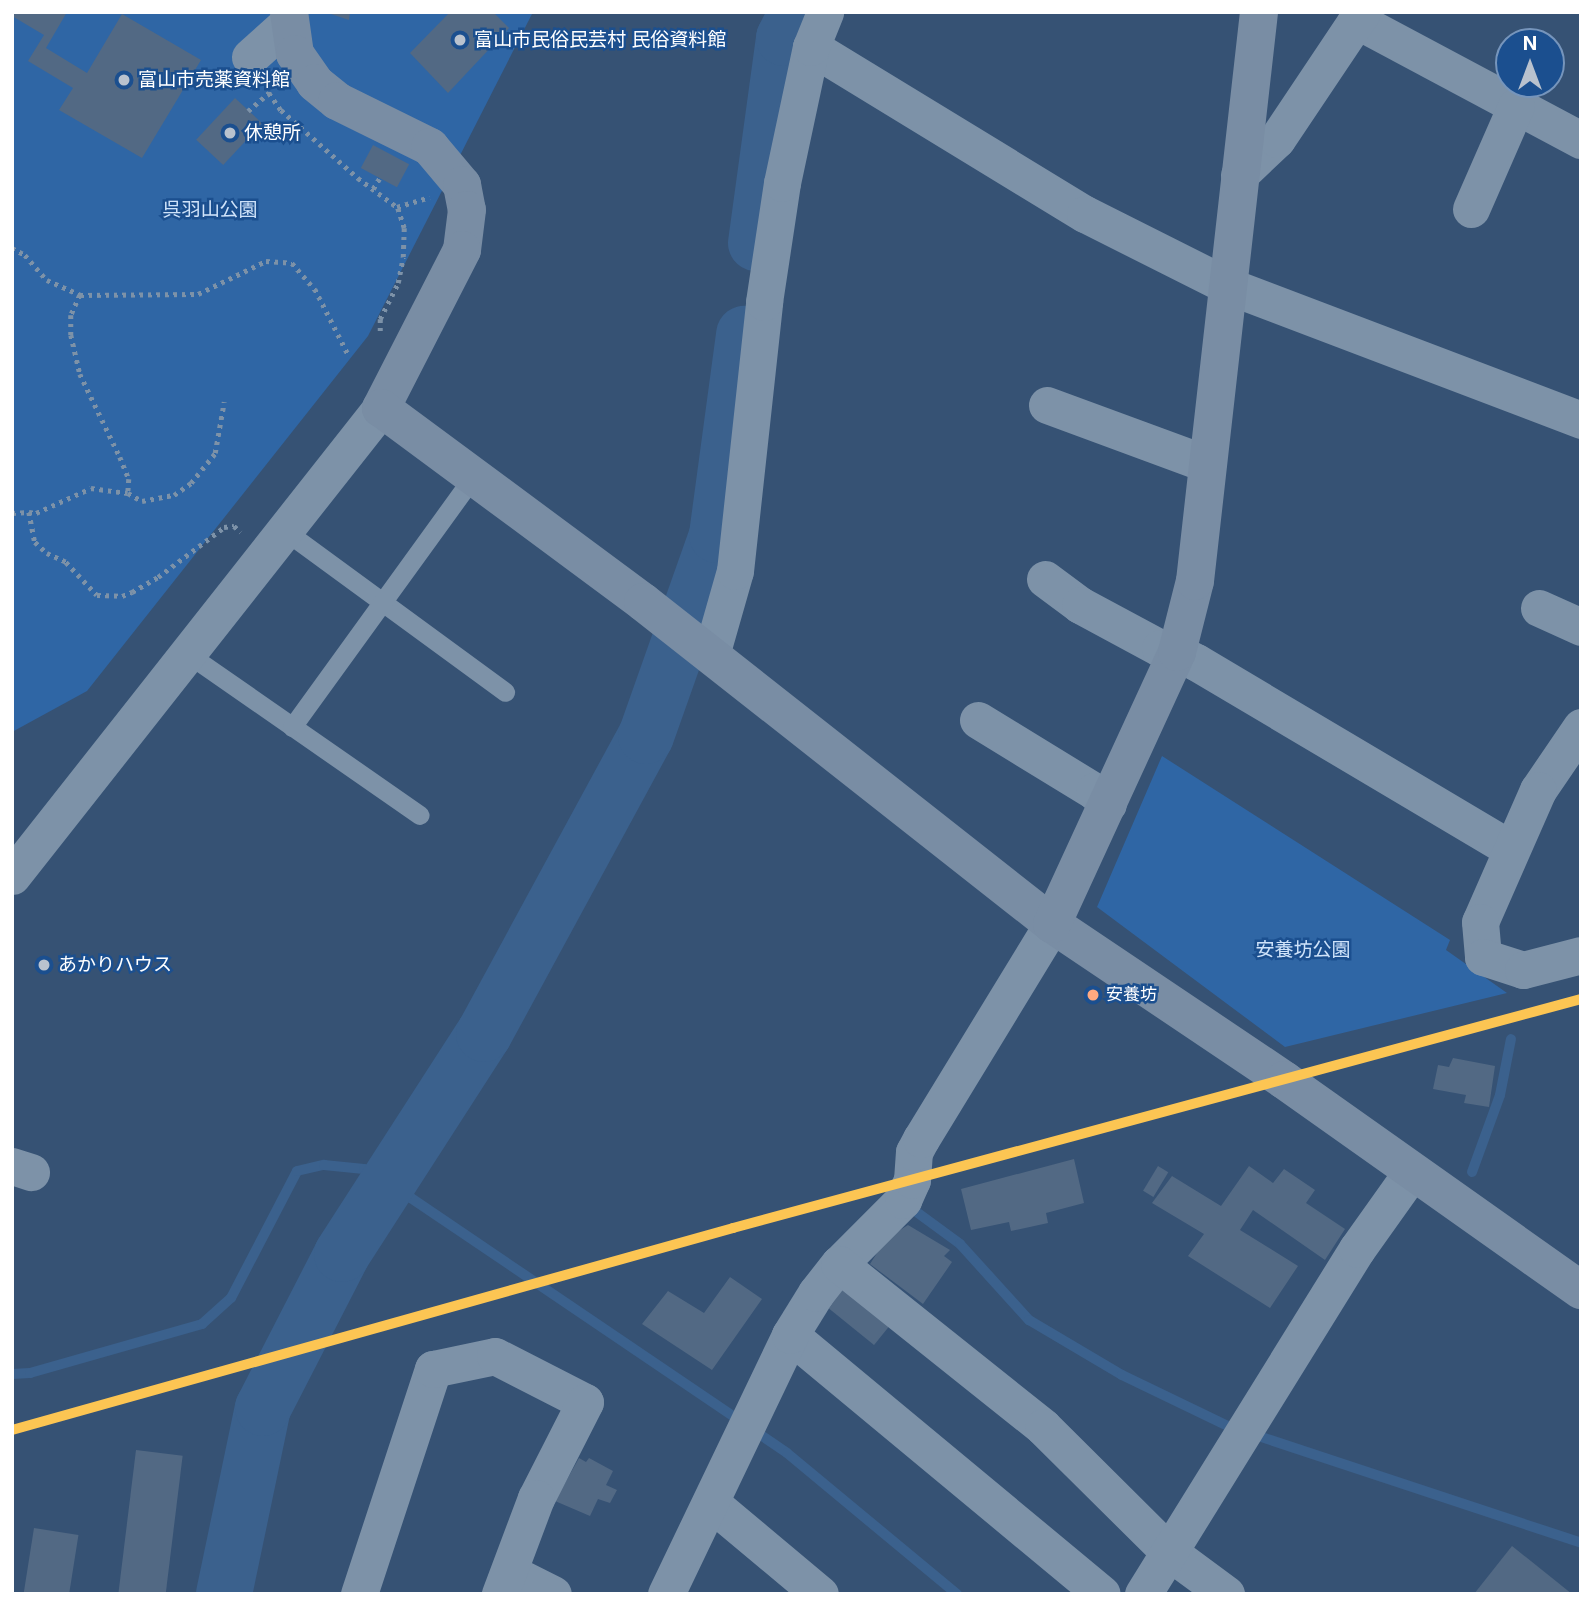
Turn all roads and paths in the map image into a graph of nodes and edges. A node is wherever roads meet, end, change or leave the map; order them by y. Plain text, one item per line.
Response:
1 (825, 12) edge
2 (1259, 12) edge
3 (1359, 16) edge
4 (274, 32) edge
5 (811, 47) junction
6 (269, 93) junction
7 (1516, 106) junction
8 (248, 111) dead end
9 (1581, 140) edge
10 (1239, 175) junction
11 (379, 179) dead end
12 (463, 185) junction
13 (373, 189) junction
14 (397, 207) junction
15 (1471, 209) dead end
16 (12, 248) edge
17 (1226, 285) junction
18 (80, 295) junction
19 (349, 356) dead end
20 (388, 393) junction
21 (225, 402) dead end
22 (1046, 405) dead end
23 (1581, 420) edge
24 (1207, 464) junction
25 (474, 476) junction
26 (128, 493) junction
27 (29, 512) junction
28 (12, 513) edge
29 (275, 541) junction
30 (1045, 579) dead end
31 (382, 602) junction
32 (1539, 607) dead end
33 (1581, 627) edge
34 (1177, 652) junction
35 (188, 654) junction
36 (711, 655) junction
37 (505, 692) dead end
38 (978, 720) dead end
39 (292, 727) junction
40 (1581, 727) edge
41 (1108, 804) junction
42 (420, 815) dead end
43 (1511, 849) junction
44 (12, 876) edge
45 (1052, 924) junction
46 (1581, 955) edge
47 (1411, 1173) junction
48 (839, 1264) junction
49 (1580, 1286) edge
50 (790, 1335) junction
51 (711, 1503) junction
52 (1170, 1552) junction
53 (505, 1583) edge
54 (677, 1589) edge
55 (359, 1594) edge
56 (553, 1594) edge
57 (820, 1594) edge
58 (1102, 1594) edge
59 (1143, 1594) edge
60 (1226, 1594) edge

1 - 5 street
2 - 10 street
3 - 7 street
3 - 10 street
4 - 6 path
4 - 12 street
5 - 17 street
5 - 36 street
6 - 8 path
6 - 13 path
7 - 9 street
7 - 15 street
10 - 17 street
11 - 13 path
12 - 14 path
12 - 20 street
13 - 14 path
14 - 20 path
16 - 18 path
17 - 23 street
17 - 24 street
18 - 19 path
18 - 26 path
20 - 25 street
20 - 29 street
21 - 26 path
22 - 24 street
24 - 34 street
25 - 31 lane
25 - 36 street
26 - 27 path
27 - 28 path
27 - 29 path
29 - 31 lane
29 - 35 street
30 - 34 street
31 - 37 lane
31 - 39 lane
32 - 33 street
34 - 41 street
34 - 43 street
35 - 39 lane
35 - 44 street
36 - 45 street
38 - 41 street
39 - 42 lane
40 - 43 street
41 - 45 street
43 - 46 street
45 - 47 street
45 - 48 street
47 - 49 street
47 - 52 street
48 - 50 street
48 - 52 street
50 - 51 street
50 - 58 street
51 - 54 street
51 - 57 street
52 - 59 street
52 - 60 street
53 - 55 street
53 - 56 street

